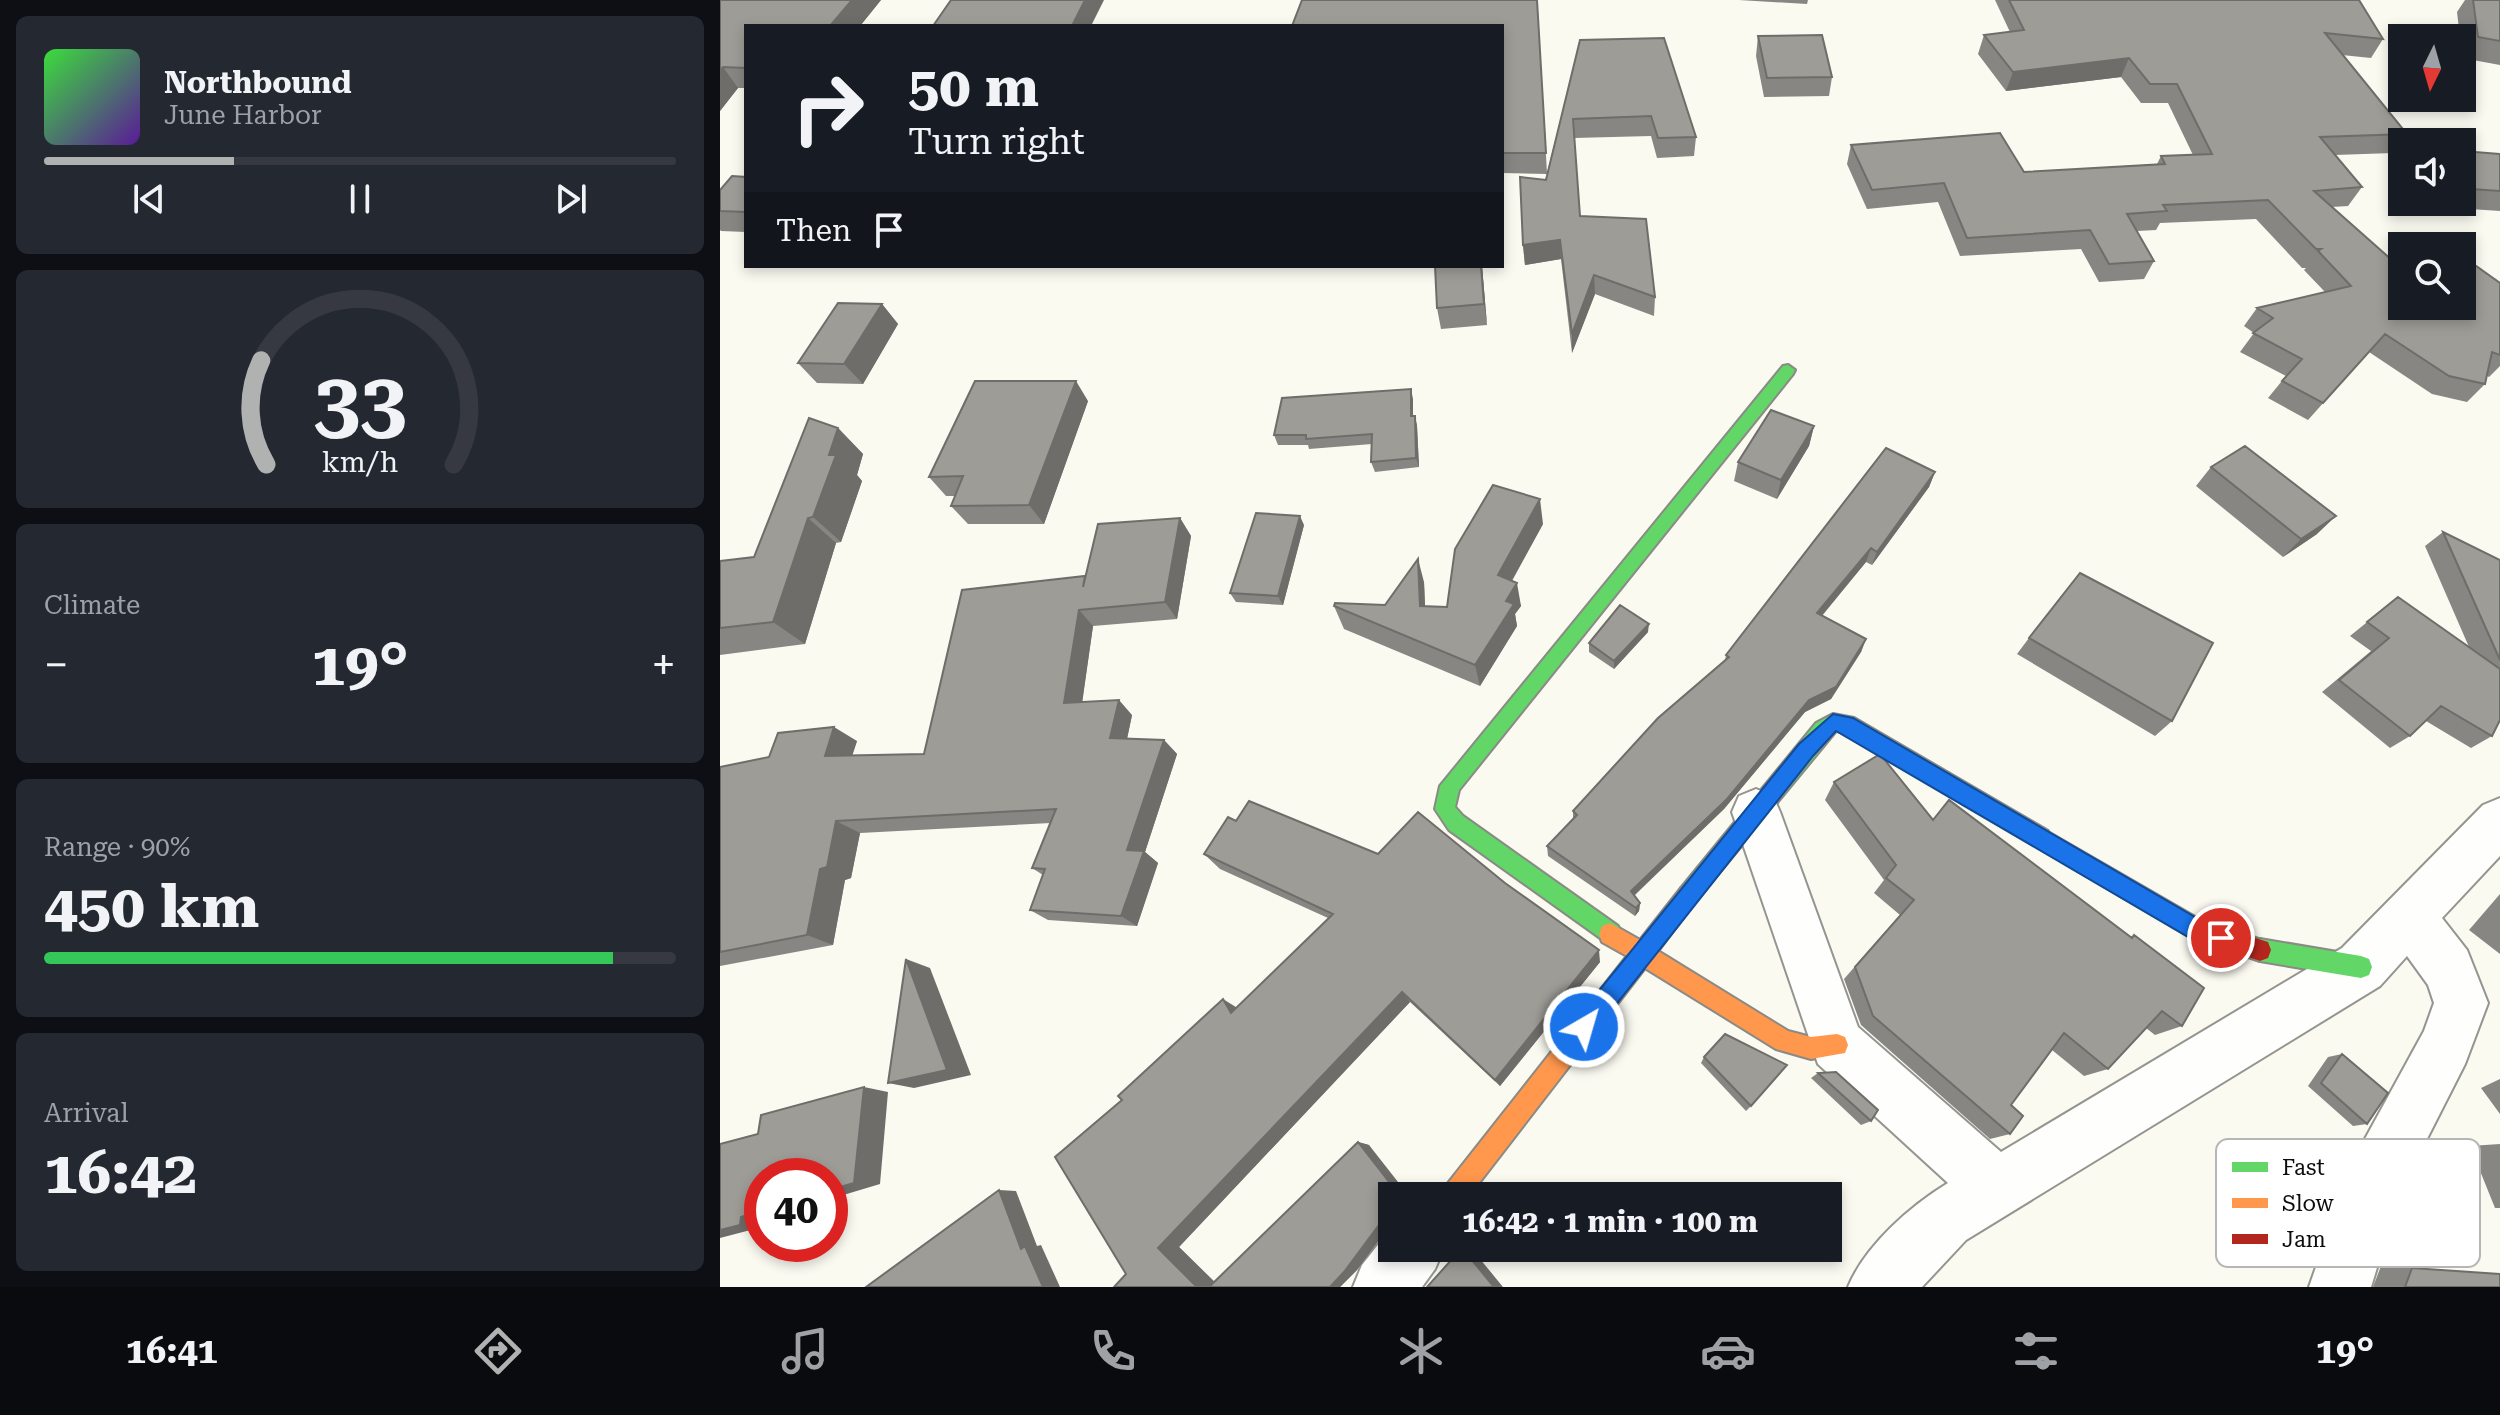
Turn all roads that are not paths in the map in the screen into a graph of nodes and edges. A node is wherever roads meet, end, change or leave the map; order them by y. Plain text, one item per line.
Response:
1 (1788, 370) dead end
2 (1756, 812) junction
3 (2500, 821) edge
4 (2409, 916) junction
5 (1640, 955) junction
6 (2361, 967) junction
7 (1837, 1045) junction
8 (2397, 1139) edge
9 (1465, 1182) edge
10 (1997, 1188) junction
11 (1403, 1262) edge
12 (2347, 1267) edge
13 (1384, 1287) edge
14 (1879, 1287) edge
15 (2340, 1287) edge

1 - 5 street
2 - 5 street
2 - 6 street
2 - 7 street
3 - 4 street
4 - 6 street
4 - 8 street
5 - 7 street
5 - 9 street
6 - 10 street
7 - 10 street
10 - 14 street
11 - 13 street
12 - 15 street

